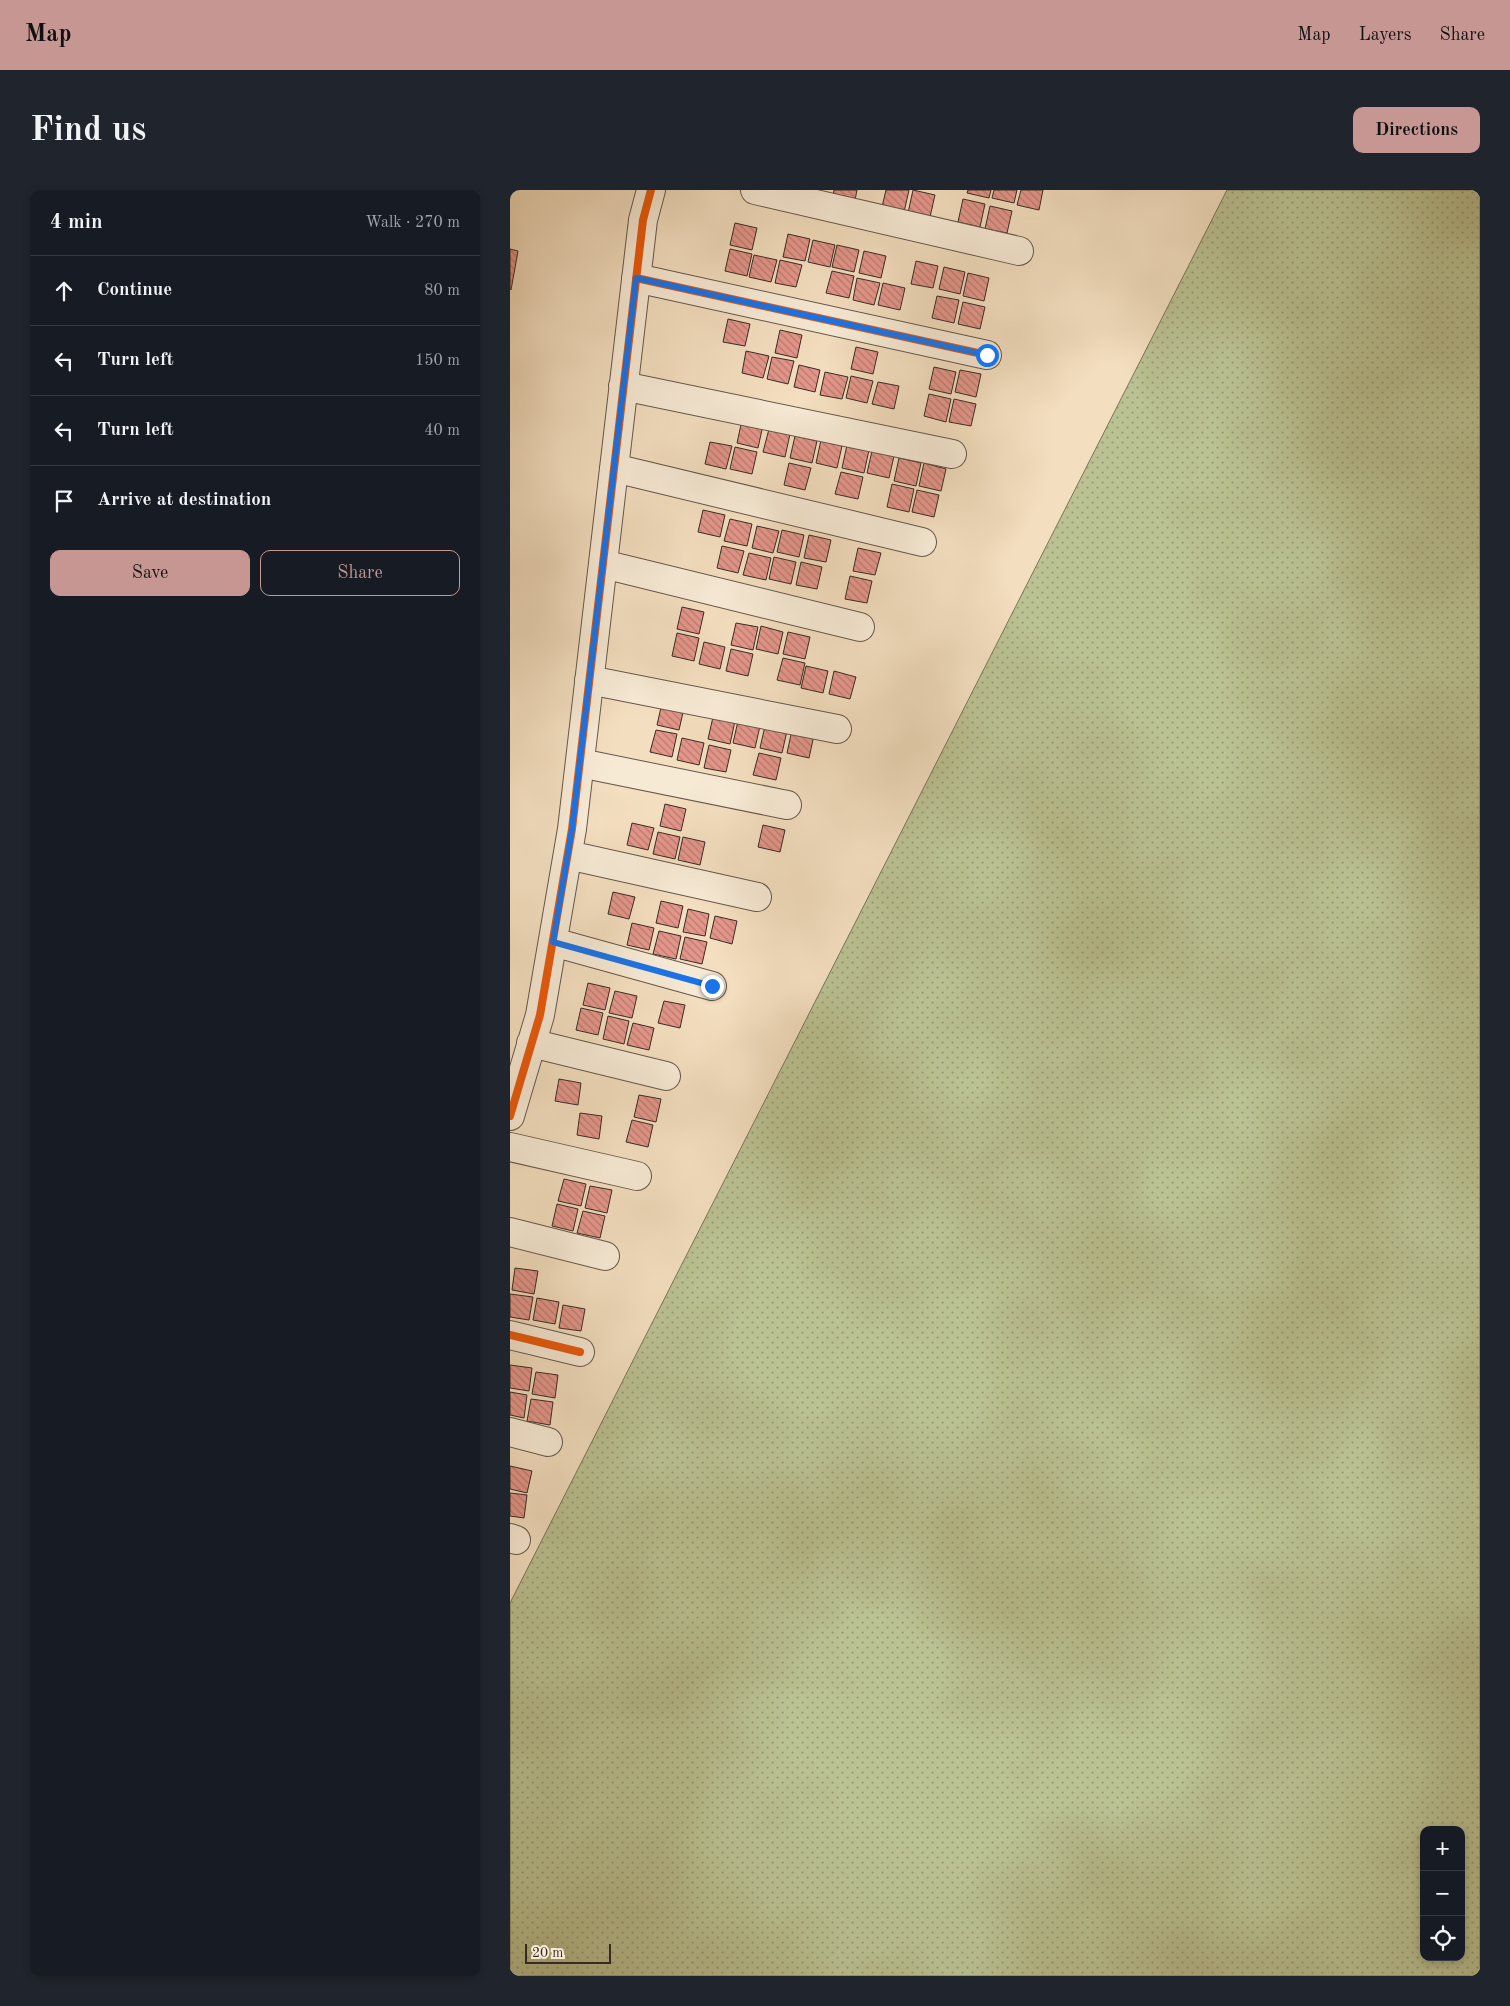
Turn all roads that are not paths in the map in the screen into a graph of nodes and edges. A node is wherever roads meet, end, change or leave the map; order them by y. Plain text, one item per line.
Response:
1 (651, 190) edge
2 (755, 190) edge
3 (1019, 251) dead end
4 (636, 278) junction
5 (987, 355) dead end
6 (623, 386) junction
7 (952, 454) dead end
8 (614, 468) junction
9 (922, 542) dead end
10 (603, 564) junction
11 (860, 627) dead end
12 (589, 680) junction
13 (837, 729) dead end
14 (580, 764) junction
15 (788, 805) dead end
16 (568, 855) junction
17 (757, 897) dead end
18 (553, 942) junction
19 (712, 986) dead end
20 (531, 1043) junction
21 (666, 1076) dead end
22 (510, 1116) edge
23 (510, 1147) edge
24 (637, 1176) dead end
25 (510, 1232) edge
26 (605, 1256) dead end
27 (510, 1335) edge
28 (580, 1352) dead end
29 (510, 1432) edge
30 (548, 1442) dead end

1 - 4 street
2 - 3 street
4 - 5 street
4 - 6 street
6 - 7 street
6 - 8 street
8 - 9 street
8 - 10 street
10 - 11 street
10 - 12 street
12 - 13 street
12 - 14 street
14 - 15 street
14 - 16 street
16 - 17 street
16 - 18 street
18 - 19 street
18 - 20 street
20 - 21 street
20 - 22 street
23 - 24 street
25 - 26 street
27 - 28 street
29 - 30 street

